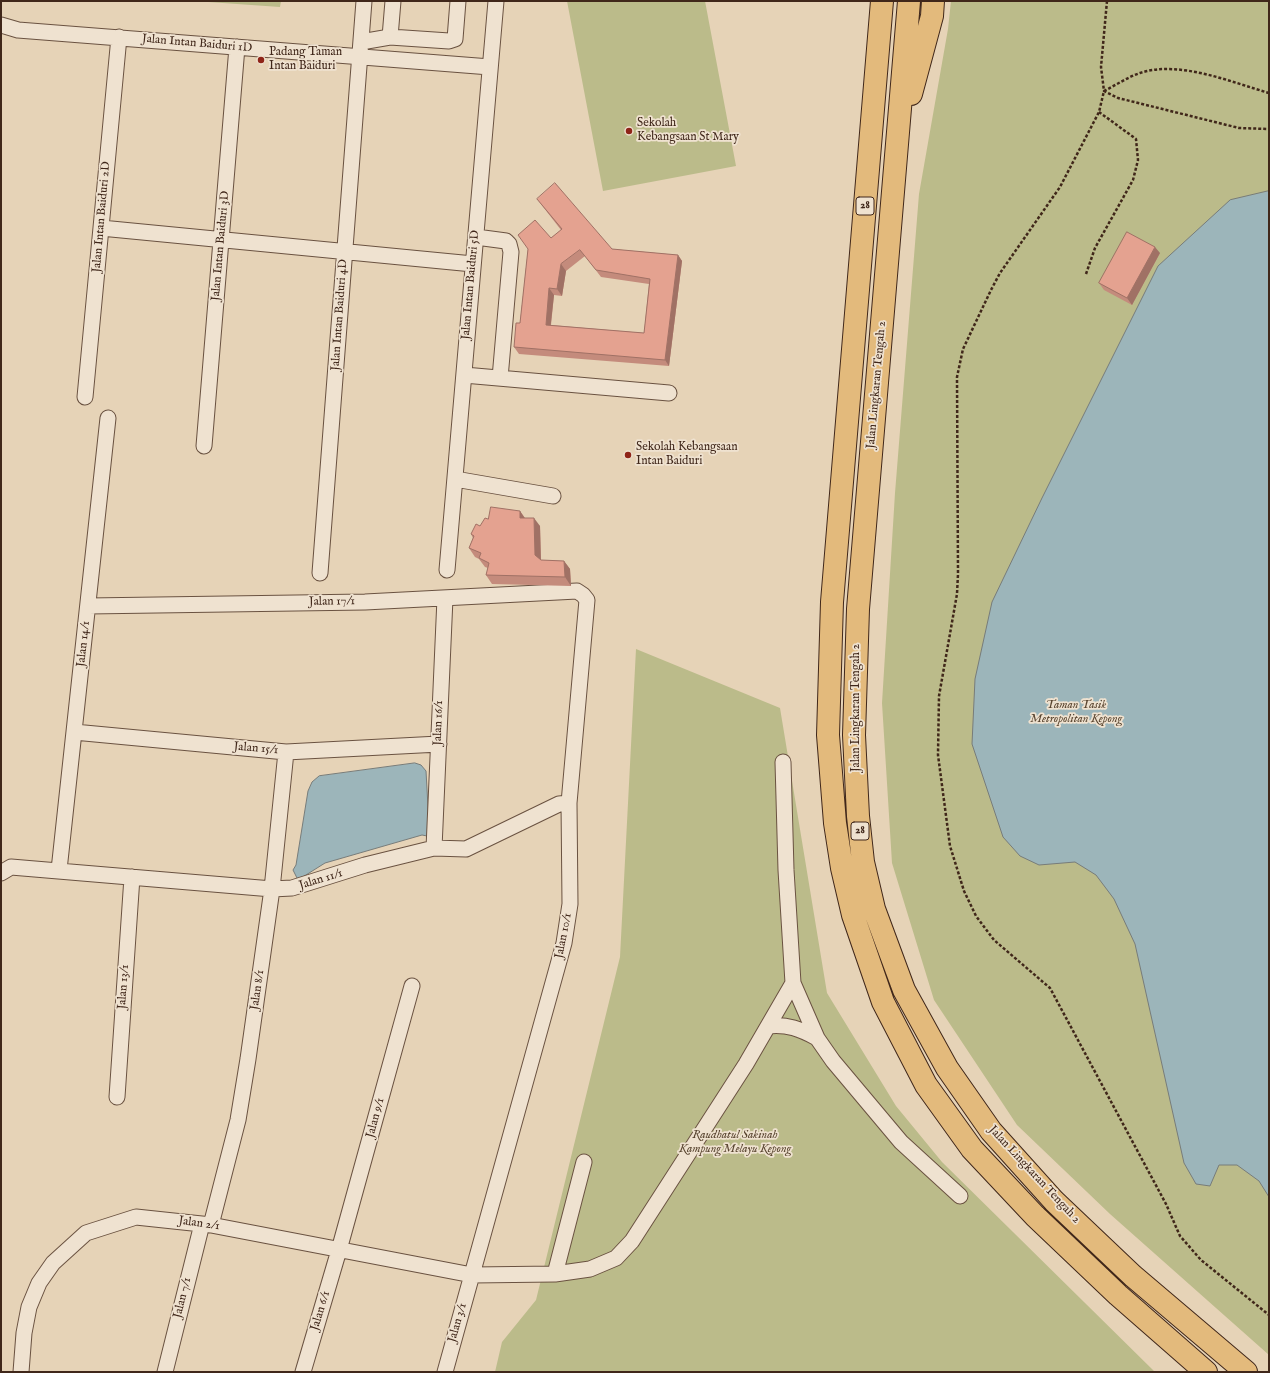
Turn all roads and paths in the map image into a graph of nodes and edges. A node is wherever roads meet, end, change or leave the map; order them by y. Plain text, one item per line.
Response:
1 (364, 1) edge
2 (393, 1) edge
3 (458, 1) edge
4 (496, 1) edge
5 (882, 1) edge
6 (909, 1) edge
7 (933, 1) edge
8 (1107, 1) edge
9 (1, 25) edge
10 (119, 37) junction
11 (390, 37) junction
12 (237, 47) junction
13 (361, 49) junction
14 (490, 67) junction
15 (1104, 91) junction
16 (1269, 93) edge
17 (1099, 112) junction
18 (1269, 129) edge
19 (896, 151) junction
20 (101, 228) junction
21 (476, 237) junction
22 (221, 240) junction
23 (345, 252) junction
24 (473, 264) junction
25 (1086, 274) dead end
26 (464, 375) junction
27 (500, 378) junction
28 (669, 393) dead end
29 (85, 397) dead end
30 (108, 418) dead end
31 (204, 446) dead end
32 (455, 479) junction
33 (553, 496) dead end
34 (447, 570) dead end
35 (320, 573) dead end
36 (577, 591) joint
37 (445, 598) junction
38 (88, 606) junction
39 (74, 732) junction
40 (439, 744) junction
41 (286, 752) junction
42 (783, 762) dead end
43 (569, 803) junction
44 (434, 848) junction
45 (59, 870) junction
46 (1, 873) edge
47 (132, 877) junction
48 (272, 889) junction
49 (793, 983) junction
50 (412, 986) dead end
51 (768, 1026) junction
52 (818, 1038) junction
53 (117, 1097) dead end
54 (584, 1162) dead end
55 (960, 1196) dead end
56 (207, 1225) junction
57 (339, 1250) junction
58 (556, 1274) junction
59 (472, 1275) junction
60 (1269, 1315) edge
61 (21, 1372) edge
62 (165, 1372) edge
63 (303, 1372) edge
64 (445, 1372) edge
65 (1206, 1372) edge
66 (1246, 1372) edge

1 - 13 street, Jalan Intan Baiduri 4D
2 - 11 street
3 - 11 street
4 - 14 street, Jalan Intan Baiduri 5D
5 - 65 highway, Jalan Lingkaran Tengah 2 / 28
6 - 19 highway, Jalan Lingkaran Tengah 2 / 28
7 - 19 highway
8 - 15 path
9 - 10 street, Jalan Intan Baiduri 1D
10 - 12 street, Jalan Intan Baiduri 1D
10 - 20 street, Jalan Intan Baiduri 2D
11 - 13 street
12 - 13 street, Jalan Intan Baiduri 1D
12 - 22 street, Jalan Intan Baiduri 3D
13 - 14 street, Jalan Intan Baiduri 1D
13 - 23 street, Jalan Intan Baiduri 4D
14 - 21 street, Jalan Intan Baiduri 5D
15 - 16 path
15 - 17 path
15 - 18 path
17 - 25 path
17 - 60 path
19 - 66 highway, Jalan Lingkaran Tengah 2 / 28
20 - 22 street
20 - 29 street, Jalan Intan Baiduri 2D
21 - 24 street, Jalan Intan Baiduri 5D
21 - 27 street
22 - 23 street
22 - 31 street, Jalan Intan Baiduri 3D
23 - 24 street
23 - 35 street, Jalan Intan Baiduri 4D
24 - 26 street, Jalan Intan Baiduri 5D
26 - 27 street
26 - 32 street, Jalan Intan Baiduri 5D
27 - 28 street
30 - 38 street, Jalan 14/1
32 - 33 street
32 - 34 street, Jalan Intan Baiduri 5D
36 - 37 street, Jalan 17/1
36 - 43 street, Jalan 10/1
37 - 38 street, Jalan 17/1
37 - 40 street, Jalan 16/1
38 - 39 street, Jalan 14/1
39 - 41 street, Jalan 15/1
39 - 45 street, Jalan 14/1
40 - 41 street, Jalan 15/1
40 - 44 street, Jalan 16/1
41 - 48 street, Jalan 8/1
42 - 49 street
43 - 44 street, Jalan 11/1
43 - 59 street, Jalan 10/1
44 - 48 street, Jalan 11/1
45 - 46 street, Jalan 11/1
45 - 47 street, Jalan 11/1
47 - 48 street, Jalan 11/1
47 - 53 street, Jalan 13/1
48 - 56 street, Jalan 8/1
49 - 51 street, Jalan 2/1
49 - 52 street
50 - 57 street, Jalan 9/1
51 - 52 street
51 - 58 street, Jalan 2/1
52 - 55 street
54 - 58 street
56 - 57 street, Jalan 2/1
56 - 61 street, Jalan 2/1
56 - 62 street, Jalan 7/1
57 - 59 street, Jalan 2/1
57 - 63 street, Jalan 6/1
58 - 59 street, Jalan 2/1
59 - 64 street, Jalan 3/1

